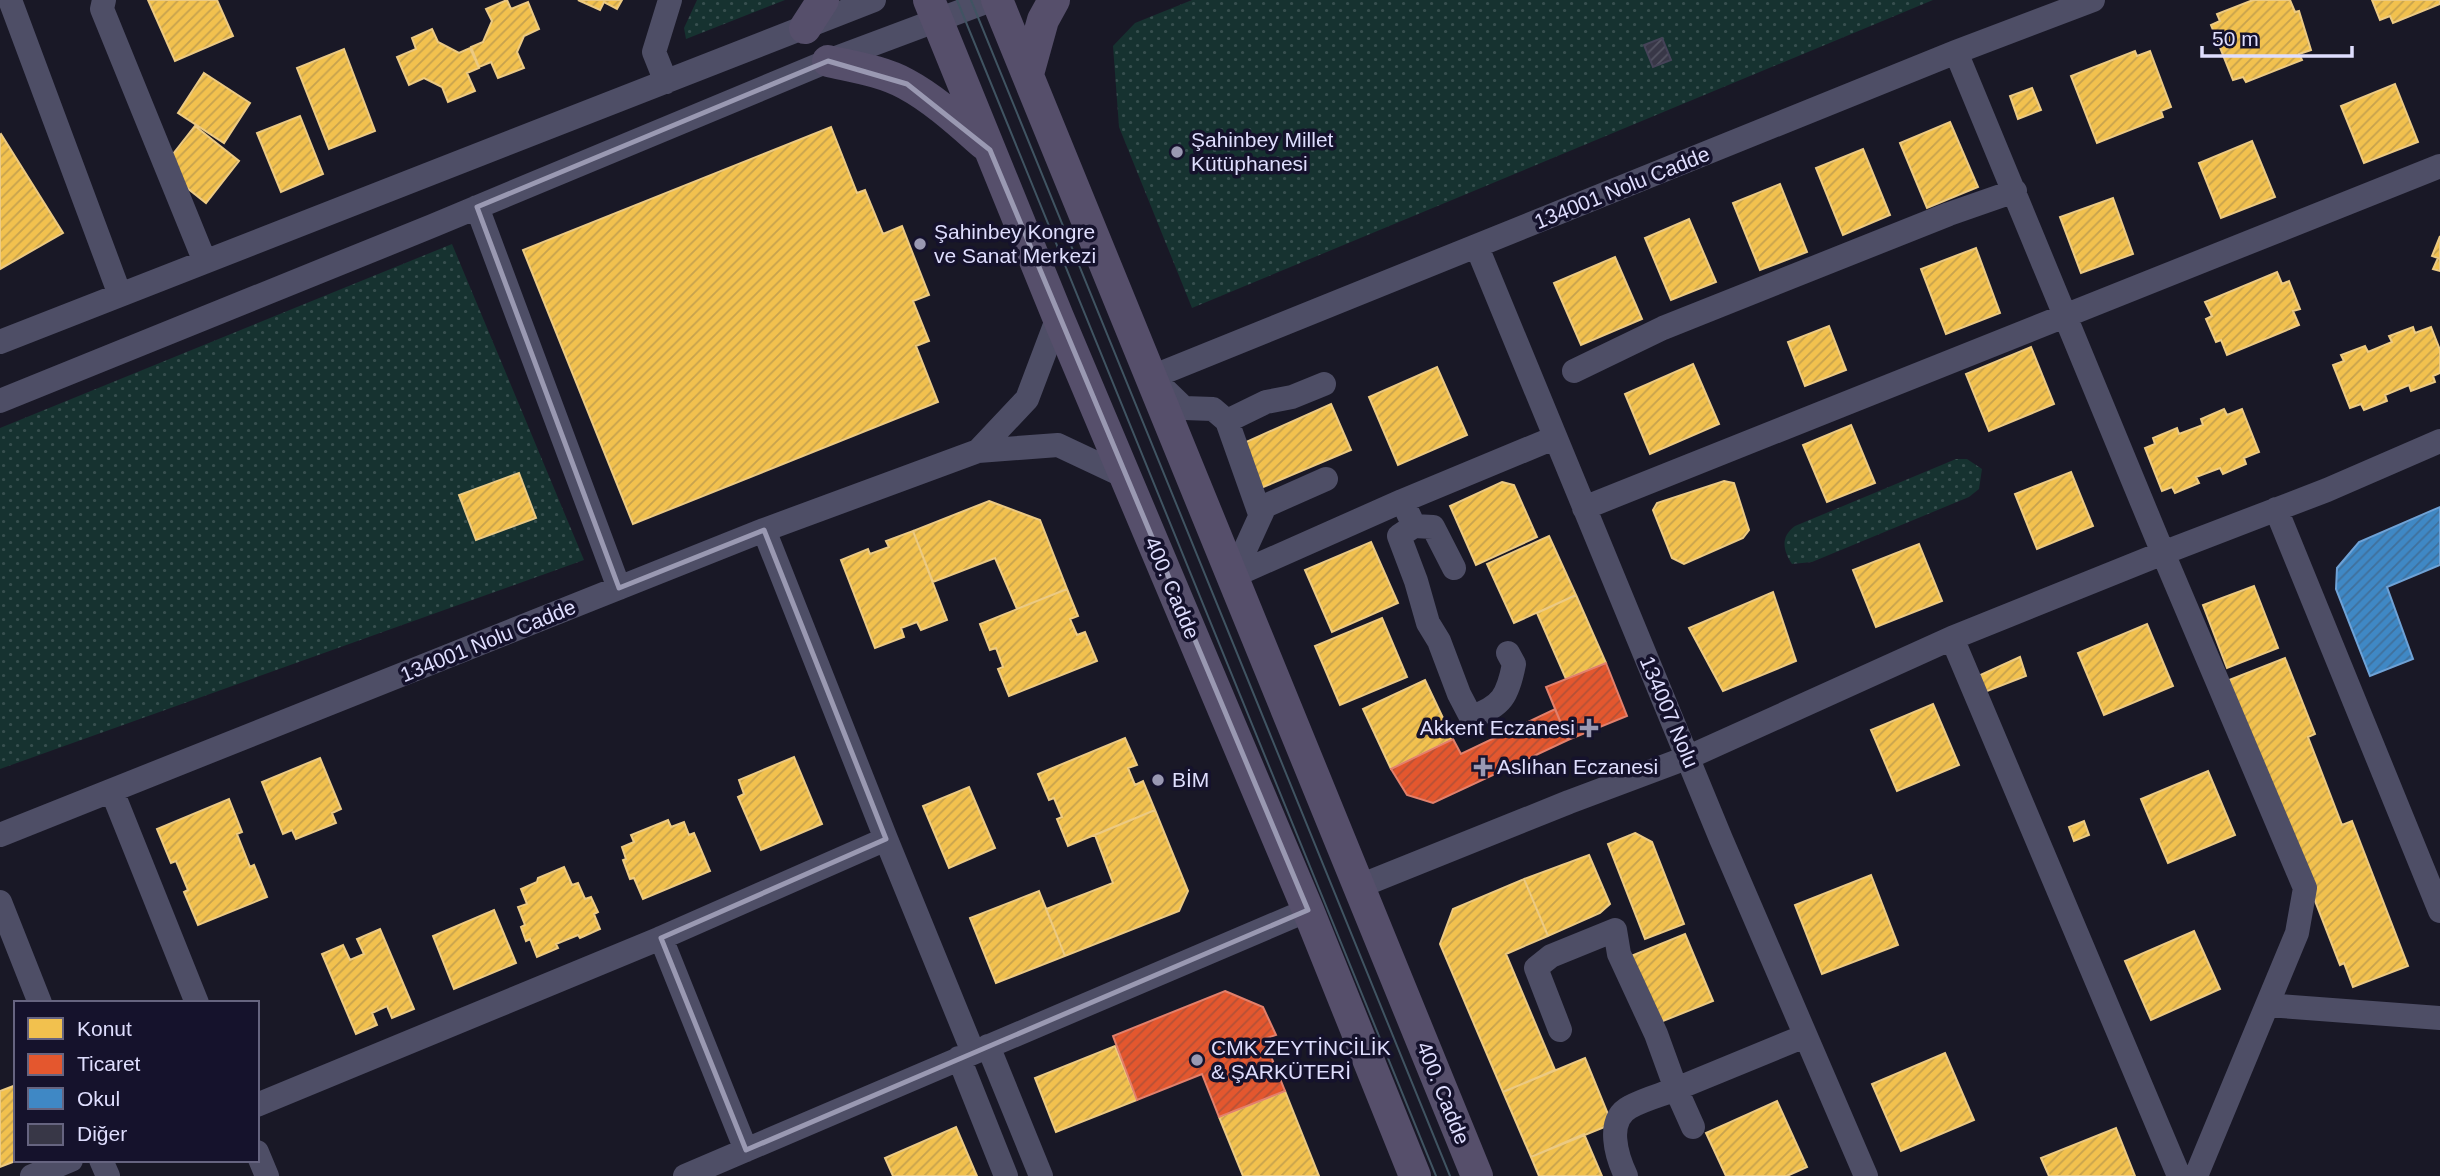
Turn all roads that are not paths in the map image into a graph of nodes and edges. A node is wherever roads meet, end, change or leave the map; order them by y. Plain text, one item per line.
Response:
1 (10, 0) edge
2 (104, 0) edge
3 (670, 0) edge
4 (823, 0) edge
5 (874, 0) edge
6 (991, 0) edge
7 (998, 0) edge
8 (1055, 0) edge
9 (2093, 0) edge
10 (933, 10) edge
11 (805, 28) junction
12 (1956, 52) junction
13 (828, 61) junction
14 (1028, 74) junction
15 (666, 82) junction
16 (990, 150) junction
17 (2440, 166) edge
18 (2015, 191) junction
19 (477, 207) junction
20 (1477, 247) junction
21 (205, 262) junction
22 (120, 295) junction
23 (2066, 316) junction
24 (1058, 317) junction
25 (0, 342) edge
26 (1574, 371) dead end
27 (1152, 377) junction
28 (1324, 384) dead end
29 (0, 401) edge
30 (1227, 421) junction
31 (1554, 438) junction
32 (2440, 441) edge
33 (978, 451) junction
34 (1126, 477) junction
35 (1326, 479) dead end
36 (1402, 501) junction
37 (1584, 508) junction
38 (2276, 509) junction
39 (1260, 514) junction
40 (1414, 526) junction
41 (764, 530) junction
42 (2163, 553) junction
43 (1454, 568) dead end
44 (1233, 576) junction
45 (619, 588) junction
46 (1952, 638) junction
47 (1508, 653) dead end
48 (1689, 757) junction
49 (112, 791) junction
50 (0, 835) edge
51 (886, 839) junction
52 (1360, 886) junction
53 (0, 902) edge
54 (1308, 910) junction
55 (2440, 911) edge
56 (662, 938) junction
57 (39, 1001) edge
58 (196, 1001) edge
59 (2267, 1005) junction
60 (2440, 1018) edge
61 (1560, 1030) dead end
62 (1805, 1036) junction
63 (973, 1052) junction
64 (1676, 1089) junction
65 (259, 1104) edge
66 (1693, 1126) dead end
67 (746, 1150) junction
68 (259, 1157) edge
69 (66, 1162) edge
70 (33, 1176) edge
71 (267, 1176) edge
72 (685, 1176) edge
73 (1006, 1176) edge
74 (1041, 1176) edge
75 (1415, 1176) edge
76 (1477, 1176) edge
77 (1626, 1176) edge
78 (1866, 1176) edge
79 (2179, 1176) edge
80 (2196, 1176) edge

1 - 22 street
2 - 21 street
3 - 15 street
4 - 11 main road
5 - 11 street
6 - 10 street
7 - 14 main road, 400. Cadde
8 - 14 main road
9 - 12 street, 134001 Nolu Cadde
10 - 13 street
10 - 16 main road, 400. Cadde
11 - 15 street
12 - 18 street
12 - 20 street, 134001 Nolu Cadde
13 - 16 main road
13 - 19 street
14 - 27 main road, 400. Cadde
15 - 21 street
16 - 24 main road, 400. Cadde
17 - 23 street
18 - 23 street
18 - 26 street
19 - 29 street
19 - 45 street
20 - 27 street, 134001 Nolu Cadde
20 - 31 street, 134007 Nolu
21 - 22 street
22 - 25 street
23 - 37 street
23 - 42 street
24 - 33 street, 134001 Nolu Cadde
24 - 34 main road, 400. Cadde
27 - 30 street
27 - 44 main road, 400. Cadde
28 - 30 street
30 - 39 street
31 - 36 street
31 - 37 street, 134007 Nolu
32 - 38 street
33 - 34 street, 134001 Nolu Cadde
33 - 41 street, 134001 Nolu Cadde
34 - 54 main road, 400. Cadde
35 - 39 street
36 - 40 street
36 - 44 street
37 - 48 street, 134007 Nolu
38 - 42 street
38 - 55 street
39 - 44 street
40 - 43 street
40 - 47 street
41 - 45 street, 134001 Nolu Cadde
41 - 51 street
42 - 46 street
42 - 59 street
44 - 52 main road, 400. Cadde
45 - 49 street, 134001 Nolu Cadde
46 - 48 street
46 - 79 street
48 - 52 street
48 - 62 street, 134007 Nolu
49 - 50 street, 134001 Nolu Cadde
49 - 58 street
51 - 56 street
51 - 63 street
52 - 76 main road, 400. Cadde
53 - 57 street
54 - 63 street
54 - 75 main road, 400. Cadde
56 - 65 street
56 - 67 street
59 - 60 street
59 - 80 street
61 - 64 street
62 - 64 street
62 - 78 street, 134007 Nolu
63 - 67 street
63 - 73 street
63 - 74 street
64 - 66 street
64 - 77 street
67 - 72 street
68 - 71 street
69 - 70 street

